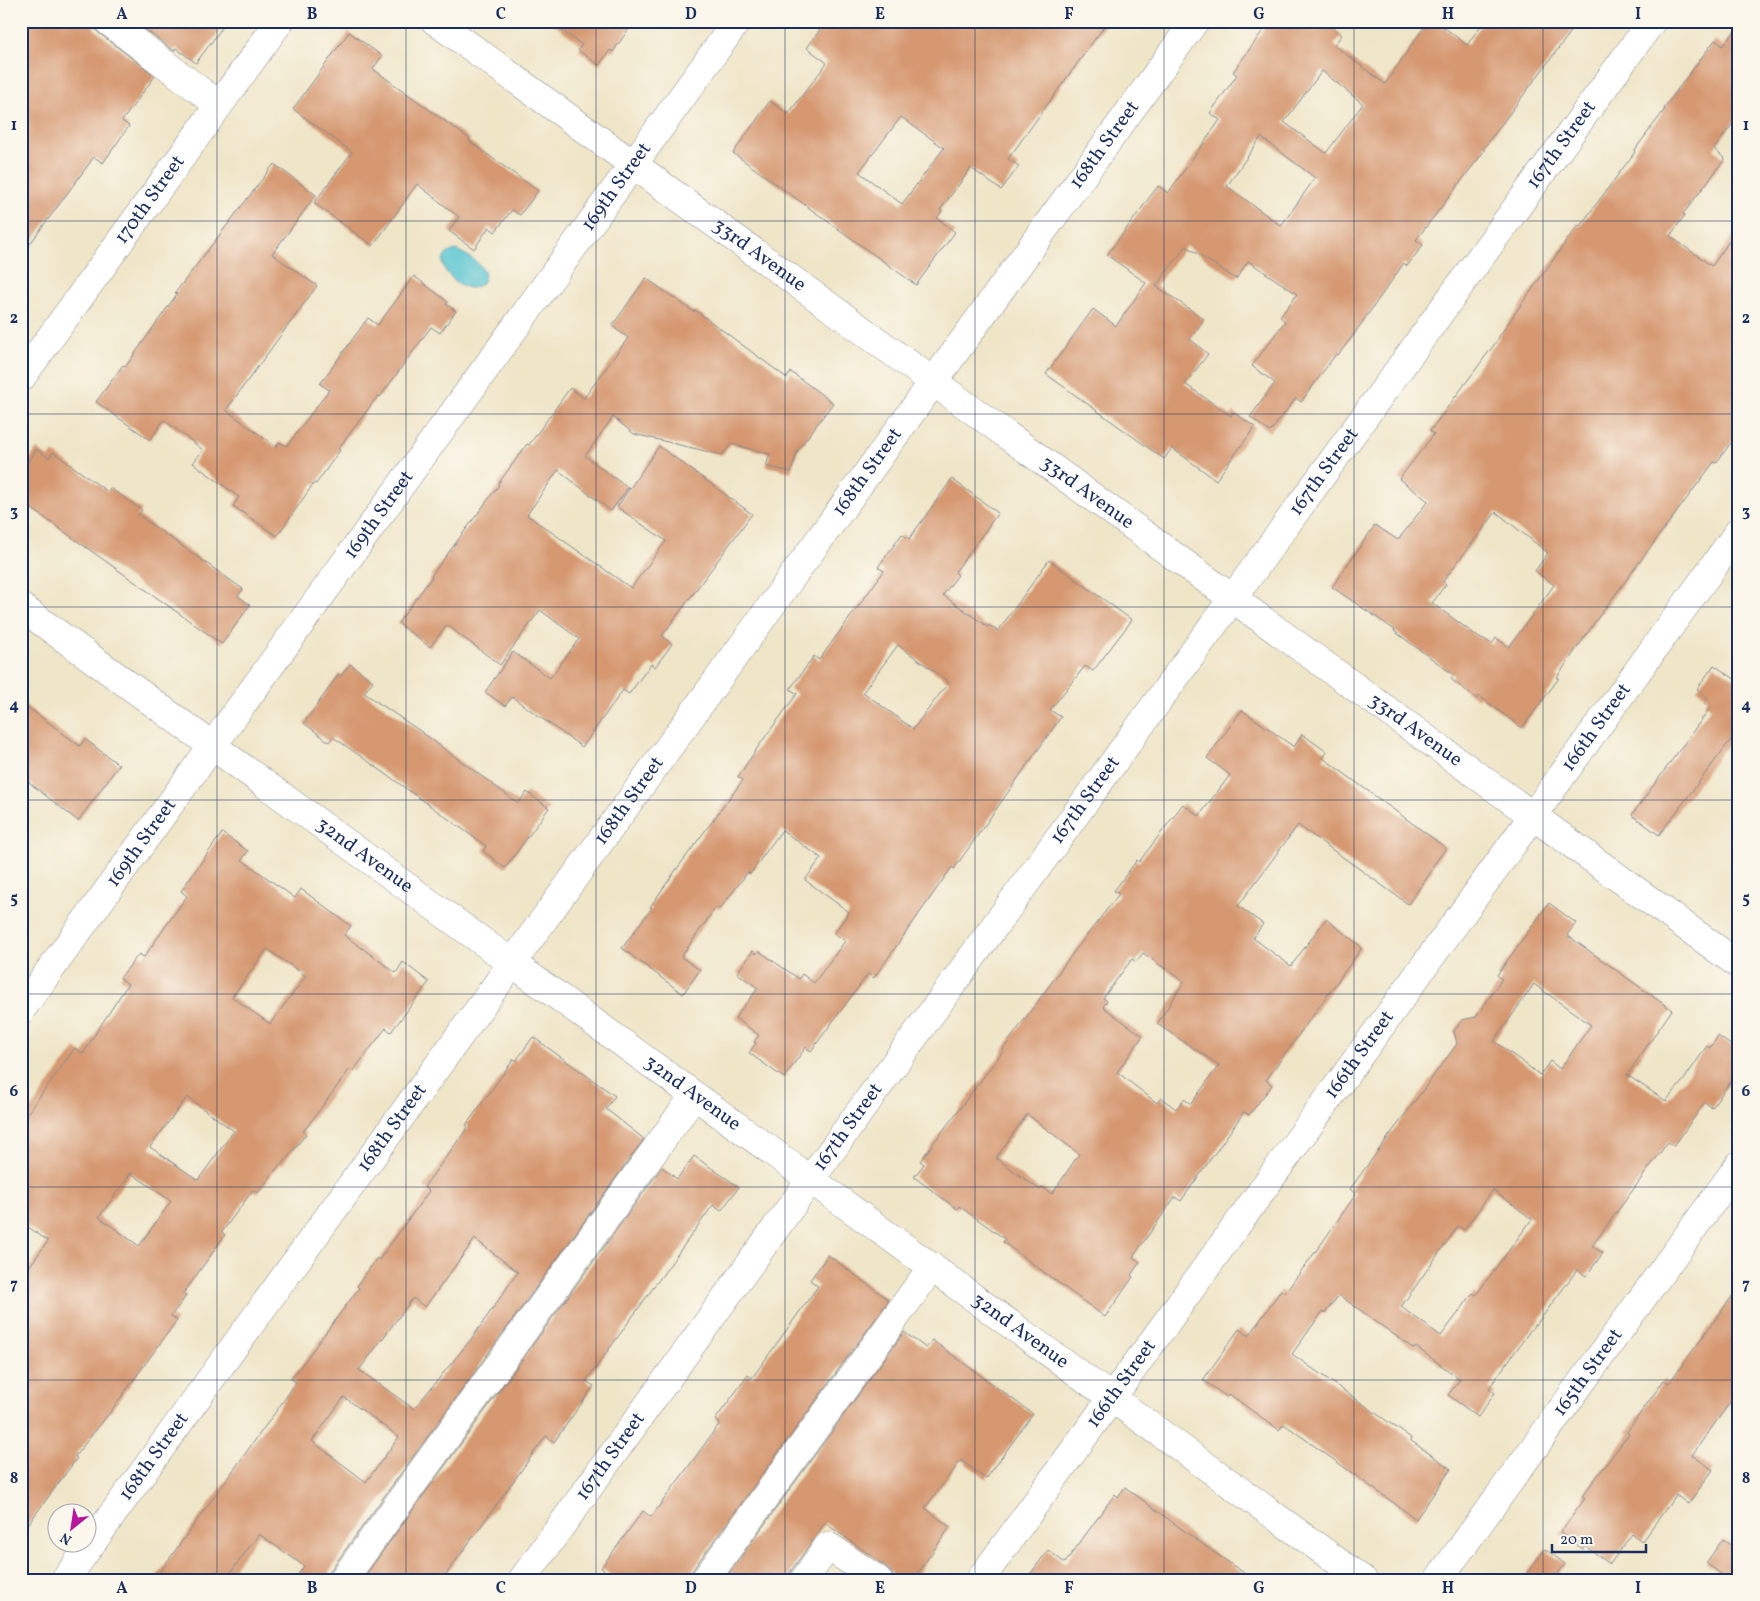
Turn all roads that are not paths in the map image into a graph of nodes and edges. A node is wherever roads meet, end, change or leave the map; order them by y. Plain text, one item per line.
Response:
1 (108, 21) edge
2 (280, 21) edge
3 (435, 21) edge
4 (737, 21) edge
5 (1195, 21) edge
6 (1652, 21) edge
7 (219, 105) junction
8 (634, 164) junction
9 (21, 378) edge
10 (934, 381) junction
11 (1739, 531) edge
12 (1233, 599) junction
13 (21, 607) edge
14 (213, 745) junction
15 (1533, 815) junction
16 (512, 964) junction
17 (1739, 965) edge
18 (21, 1010) edge
19 (694, 1096) junction
20 (1739, 1165) edge
21 (812, 1180) junction
22 (932, 1267) junction
23 (1112, 1397) junction
24 (65, 1580) edge
25 (343, 1580) edge
26 (522, 1580) edge
27 (705, 1580) edge
28 (804, 1580) edge
29 (878, 1580) edge
30 (980, 1580) edge
31 (1363, 1580) edge
32 (1438, 1580) edge

1 - 7 street
2 - 7 street, 170th Street
3 - 8 street, 33rd Avenue
4 - 8 street, 169th Street
5 - 10 street, 168th Street
6 - 12 street, 167th Street
7 - 9 street, 170th Street
8 - 10 street, 33rd Avenue
8 - 14 street, 169th Street
10 - 12 street, 33rd Avenue
10 - 16 street, 168th Street
11 - 15 street, 166th Street
12 - 15 street, 33rd Avenue
12 - 21 street, 167th Street
13 - 14 street, 32nd Avenue
14 - 16 street, 32nd Avenue
14 - 18 street, 169th Street
15 - 17 street, 33rd Avenue
15 - 23 street, 166th Street
16 - 19 street, 32nd Avenue
16 - 24 street, 168th Street
19 - 21 street, 32nd Avenue
19 - 25 street
20 - 32 street, 165th Street
21 - 22 street, 32nd Avenue
21 - 26 street, 167th Street
22 - 23 street, 32nd Avenue
22 - 27 street
23 - 30 street, 166th Street
23 - 31 street, 32nd Avenue
28 - 29 street

